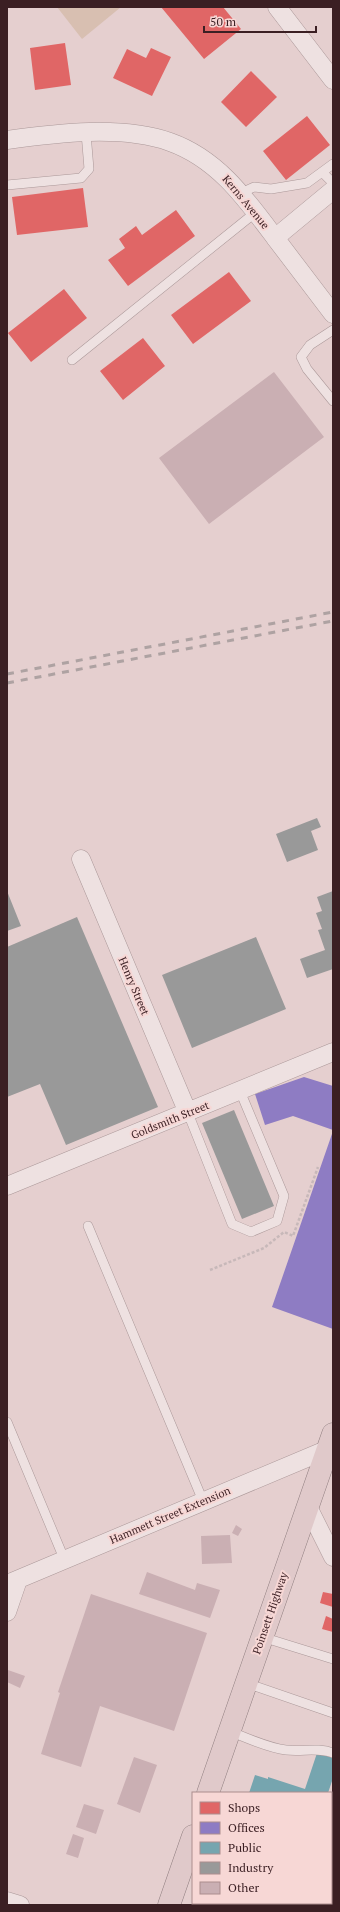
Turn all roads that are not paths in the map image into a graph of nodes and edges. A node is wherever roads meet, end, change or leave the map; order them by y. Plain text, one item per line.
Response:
1 (276, 7) edge
2 (333, 80) edge
3 (86, 133) junction
4 (7, 140) edge
5 (333, 164) edge
6 (322, 172) junction
7 (333, 183) edge
8 (7, 185) edge
9 (333, 190) edge
10 (241, 193) junction
11 (256, 212) junction
12 (275, 238) junction
13 (333, 314) edge
14 (333, 330) edge
15 (72, 360) dead end
16 (333, 401) edge
17 (81, 859) dead end
18 (333, 1052) edge
19 (240, 1091) junction
20 (188, 1113) junction
21 (7, 1186) edge
22 (88, 1226) dead end
23 (7, 1422) edge
24 (331, 1443) edge
25 (203, 1501) junction
26 (308, 1507) junction
27 (333, 1557) edge
28 (65, 1560) junction
29 (13, 1582) edge
30 (7, 1612) edge
31 (262, 1637) junction
32 (333, 1659) edge
33 (246, 1683) junction
34 (333, 1713) edge
35 (230, 1731) junction
36 (333, 1753) edge
37 (208, 1792) edge
38 (192, 1839) edge
39 (7, 1900) edge
40 (20, 1905) edge
41 (169, 1905) edge

1 - 2 street
3 - 4 street, Kerns Avenue
3 - 8 lane
3 - 10 street, Kerns Avenue
5 - 6 lane
6 - 7 lane
6 - 10 lane
9 - 12 street
10 - 11 street, Kerns Avenue
11 - 12 street, Kerns Avenue
11 - 15 lane
12 - 13 street, Kerns Avenue
14 - 16 lane
17 - 20 street, Henry Street
18 - 19 street, Goldsmith Street
19 - 20 street, Goldsmith Street
19 - 20 lane
20 - 21 street, Goldsmith Street
22 - 25 lane
23 - 28 lane
24 - 25 street, Hammett Street Extension
24 - 26 highway, Poinsett Highway
25 - 28 street, Hammett Street Extension
26 - 27 street
26 - 31 highway, Poinsett Highway
28 - 29 street, Hammett Street Extension
29 - 30 street
31 - 32 lane
31 - 33 highway, Poinsett Highway
33 - 34 lane
33 - 35 highway, Poinsett Highway
35 - 36 lane
35 - 37 highway, Poinsett Highway
38 - 41 highway
39 - 40 street

